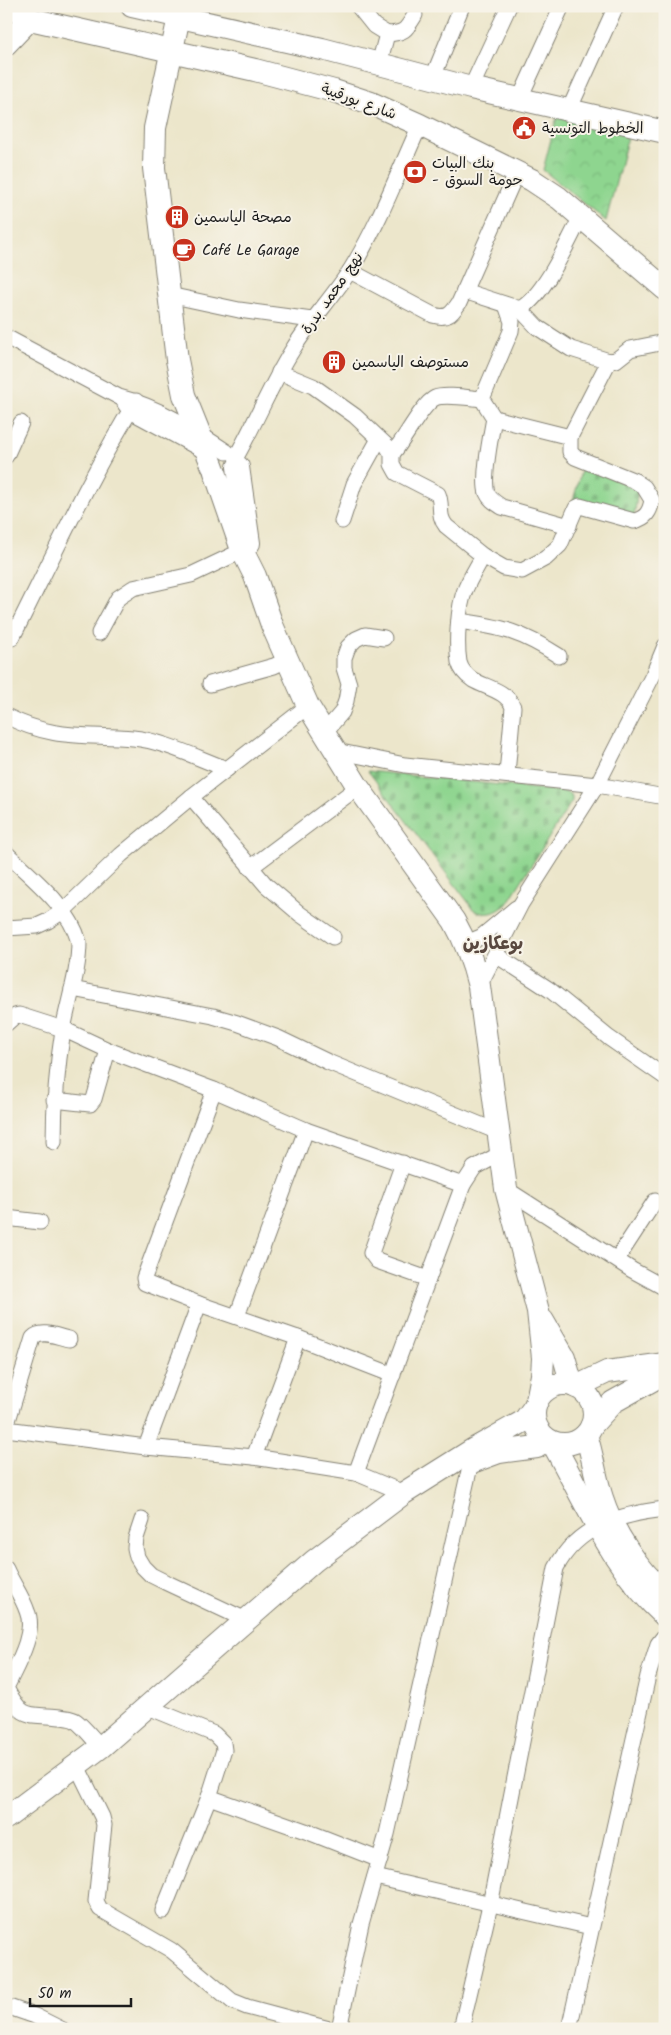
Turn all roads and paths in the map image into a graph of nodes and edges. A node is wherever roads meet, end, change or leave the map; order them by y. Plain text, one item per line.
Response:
1 (10, 6) edge
2 (358, 6) edge
3 (462, 6) edge
4 (509, 6) edge
5 (562, 6) edge
6 (616, 6) edge
7 (141, 7) edge
8 (6, 15) edge
9 (415, 15) dead end
10 (179, 17) junction
11 (30, 19) junction
12 (387, 34) junction
13 (6, 44) edge
14 (171, 52) junction
15 (379, 64) junction
16 (433, 77) junction
17 (471, 88) junction
18 (520, 98) junction
19 (569, 110) junction
20 (420, 124) junction
21 (665, 132) edge
22 (518, 172) junction
23 (581, 217) junction
24 (350, 271) junction
25 (665, 289) edge
26 (464, 291) junction
27 (169, 295) junction
28 (513, 307) junction
29 (312, 320) junction
30 (6, 337) edge
31 (665, 342) edge
32 (609, 362) junction
33 (279, 372) junction
34 (482, 399) junction
35 (133, 406) junction
36 (494, 418) junction
37 (22, 423) dead end
38 (570, 437) junction
39 (379, 440) junction
40 (392, 454) junction
41 (6, 456) edge
42 (219, 457) junction
43 (658, 511) edge
44 (342, 521) dead end
45 (569, 526) junction
46 (246, 548) junction
47 (483, 556) junction
48 (459, 621) junction
49 (100, 633) dead end
50 (12, 638) dead end
51 (384, 638) dead end
52 (665, 646) edge
53 (559, 656) dead end
54 (287, 660) junction
55 (210, 684) dead end
56 (308, 706) junction
57 (6, 716) edge
58 (330, 742) junction
59 (226, 769) junction
60 (507, 774) junction
61 (597, 785) junction
62 (358, 787) junction
63 (191, 796) junction
64 (665, 797) edge
65 (6, 853) edge
66 (250, 868) junction
67 (521, 904) junction
68 (63, 911) junction
69 (6, 928) edge
70 (333, 937) dead end
71 (466, 943) junction
72 (496, 955) junction
73 (479, 986) junction
74 (72, 989) junction
75 (6, 1024) edge
76 (63, 1029) junction
77 (108, 1050) junction
78 (665, 1077) edge
79 (214, 1090) junction
80 (54, 1100) junction
81 (306, 1130) junction
82 (54, 1142) dead end
83 (499, 1143) junction
84 (403, 1163) junction
85 (463, 1185) junction
86 (506, 1189) junction
87 (655, 1201) dead end
88 (6, 1218) edge
89 (40, 1222) dead end
90 (617, 1259) junction
91 (428, 1279) junction
92 (665, 1288) edge
93 (198, 1304) junction
94 (538, 1311) junction
95 (237, 1316) junction
96 (298, 1338) junction
97 (69, 1339) dead end
98 (665, 1364) edge
99 (665, 1373) edge
100 (393, 1375) junction
101 (574, 1386) junction
102 (536, 1404) junction
103 (6, 1428) edge
104 (589, 1430) junction
105 (549, 1440) junction
106 (146, 1447) junction
107 (473, 1455) junction
108 (254, 1457) junction
109 (356, 1473) junction
110 (404, 1493) junction
111 (665, 1509) edge
112 (142, 1520) dead end
113 (604, 1524) junction
114 (6, 1569) edge
115 (665, 1594) edge
116 (665, 1616) edge
117 (246, 1620) junction
118 (665, 1635) edge
119 (6, 1688) edge
120 (148, 1707) junction
121 (101, 1747) junction
122 (77, 1766) junction
123 (209, 1797) junction
124 (6, 1818) edge
125 (380, 1860) junction
126 (375, 1877) junction
127 (490, 1904) junction
128 (163, 1911) dead end
129 (591, 1927) junction
130 (6, 2006) edge
131 (61, 2029) edge
132 (329, 2029) edge
133 (339, 2029) edge
134 (461, 2029) edge
135 (569, 2029) edge

1 - 8 main road
1 - 11 main road, شارع بورقيبة
2 - 12 street
3 - 16 street
4 - 17 street
5 - 18 street
6 - 19 street
7 - 10 main road
9 - 12 street
10 - 14 main road
10 - 15 main road
11 - 13 main road
11 - 14 main road, شارع بورقيبة
12 - 15 street
14 - 20 main road, شارع بورقيبة
14 - 27 main road
15 - 16 main road
16 - 17 main road
17 - 18 main road
18 - 19 main road
19 - 21 main road
20 - 22 main road, شارع بورقيبة
20 - 24 street, نهج محمد بدرة
22 - 23 main road, شارع بورقيبة
22 - 26 street
23 - 25 main road, شارع بورقيبة
23 - 28 street
24 - 26 street
24 - 29 street, نهج محمد بدرة
26 - 28 street
27 - 29 street
27 - 42 main road
28 - 32 street
28 - 34 street
29 - 33 street, نهج محمد بدرة
30 - 35 street
31 - 32 street
32 - 38 street
33 - 39 street
33 - 42 street, نهج محمد بدرة
34 - 36 street
34 - 40 street
35 - 42 street
35 - 50 street
36 - 38 street
36 - 45 street
37 - 41 street
38 - 43 street
39 - 40 street
39 - 44 street
40 - 47 street
42 - 46 main road
43 - 45 street
45 - 47 street
46 - 49 street
46 - 54 main road
47 - 48 street
48 - 53 street
48 - 60 street
51 - 58 street
52 - 61 street
54 - 55 street
54 - 56 main road
56 - 58 main road
56 - 59 street
57 - 59 street
58 - 60 street
58 - 62 main road
59 - 63 street
60 - 61 street
61 - 64 street
61 - 67 street
62 - 66 street
62 - 71 main road
63 - 66 street
63 - 68 street
65 - 68 street
66 - 70 street
67 - 71 street
67 - 72 street
68 - 69 street
68 - 74 street
71 - 73 main road
72 - 73 street
72 - 78 street
73 - 83 main road
74 - 76 street
74 - 83 street
75 - 76 street
76 - 77 street
76 - 80 street
77 - 79 street
77 - 80 street
79 - 81 street
79 - 93 street
80 - 82 street
81 - 84 street
81 - 95 street
83 - 85 street
83 - 86 main road
84 - 85 street
84 - 91 street
85 - 91 street
86 - 90 street
86 - 94 main road
87 - 90 street
88 - 89 street
90 - 92 street
91 - 100 street
93 - 95 street
93 - 106 street
94 - 101 main road
94 - 102 main road
95 - 96 street
96 - 100 street
96 - 108 street
97 - 103 street
98 - 101 main road
99 - 104 main road
100 - 109 street
101 - 102 main road
101 - 104 main road
102 - 105 main road
102 - 107 main road
103 - 106 street
104 - 105 main road
104 - 113 main road
105 - 107 main road
105 - 113 main road
106 - 108 street
107 - 110 main road
107 - 125 street
108 - 109 street
109 - 110 street
110 - 117 main road
111 - 113 street
112 - 117 street
113 - 115 main road
113 - 116 main road
113 - 127 street
114 - 119 street
117 - 120 main road
118 - 129 street
119 - 121 street
120 - 121 main road
120 - 123 street
121 - 122 main road
122 - 124 main road
122 - 132 street
123 - 125 street
123 - 128 street
125 - 126 street
126 - 127 street
126 - 133 street
127 - 129 street
127 - 134 street
129 - 135 street
130 - 131 street

